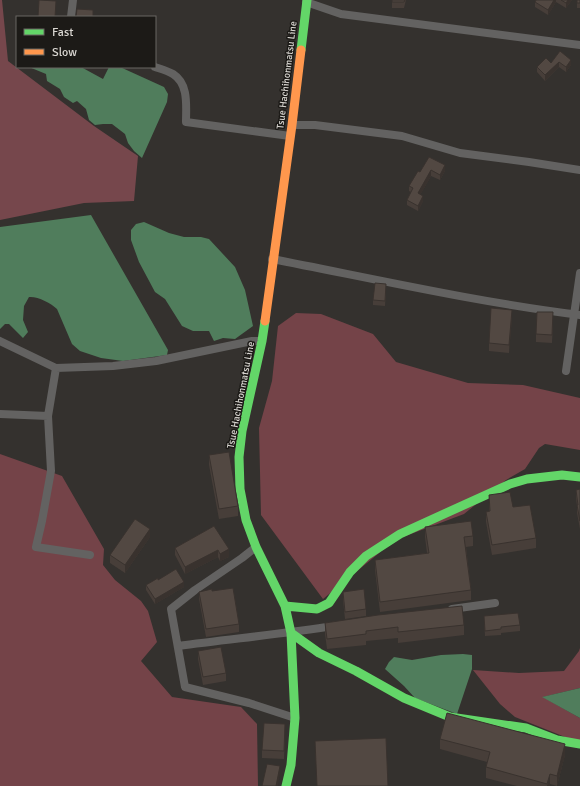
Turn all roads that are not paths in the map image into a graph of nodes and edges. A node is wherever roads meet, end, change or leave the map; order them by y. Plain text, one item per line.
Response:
1 (73, 0) edge
2 (306, 1) edge
3 (70, 16) edge
4 (580, 45) edge
5 (156, 67) edge
6 (292, 126) junction
7 (290, 136) junction
8 (580, 170) edge
9 (272, 259) junction
10 (580, 273) edge
11 (577, 315) edge
12 (0, 341) edge
13 (262, 341) junction
14 (56, 368) junction
15 (566, 371) dead end
16 (0, 414) edge
17 (48, 416) junction
18 (580, 477) edge
19 (256, 547) junction
20 (90, 555) dead end
21 (495, 603) dead end
22 (285, 606) junction
23 (443, 610) edge
24 (340, 626) edge
25 (291, 633) junction
26 (178, 646) junction
27 (295, 718) junction
28 (580, 744) edge
29 (286, 786) edge

1 - 3 street
2 - 4 street
2 - 6 main road, Tsue Hachihonmatsu Line
5 - 7 street
6 - 7 main road, Tsue Hachihonmatsu Line
6 - 8 street
7 - 9 main road, Tsue Hachihonmatsu Line
9 - 11 street
9 - 13 main road, Tsue Hachihonmatsu Line
10 - 11 street
11 - 15 street
12 - 14 street
13 - 14 street
13 - 19 main road, Tsue Hachihonmatsu Line
14 - 17 street
16 - 17 street
17 - 20 street
18 - 22 main road
19 - 22 main road, Tsue Hachihonmatsu Line
19 - 26 street
21 - 23 street
22 - 25 main road, Tsue Hachihonmatsu Line
24 - 25 street
25 - 26 street
25 - 27 main road, Tsue Hachihonmatsu Line
25 - 28 main road
26 - 27 street
27 - 29 main road, Tsue Hachihonmatsu Line

